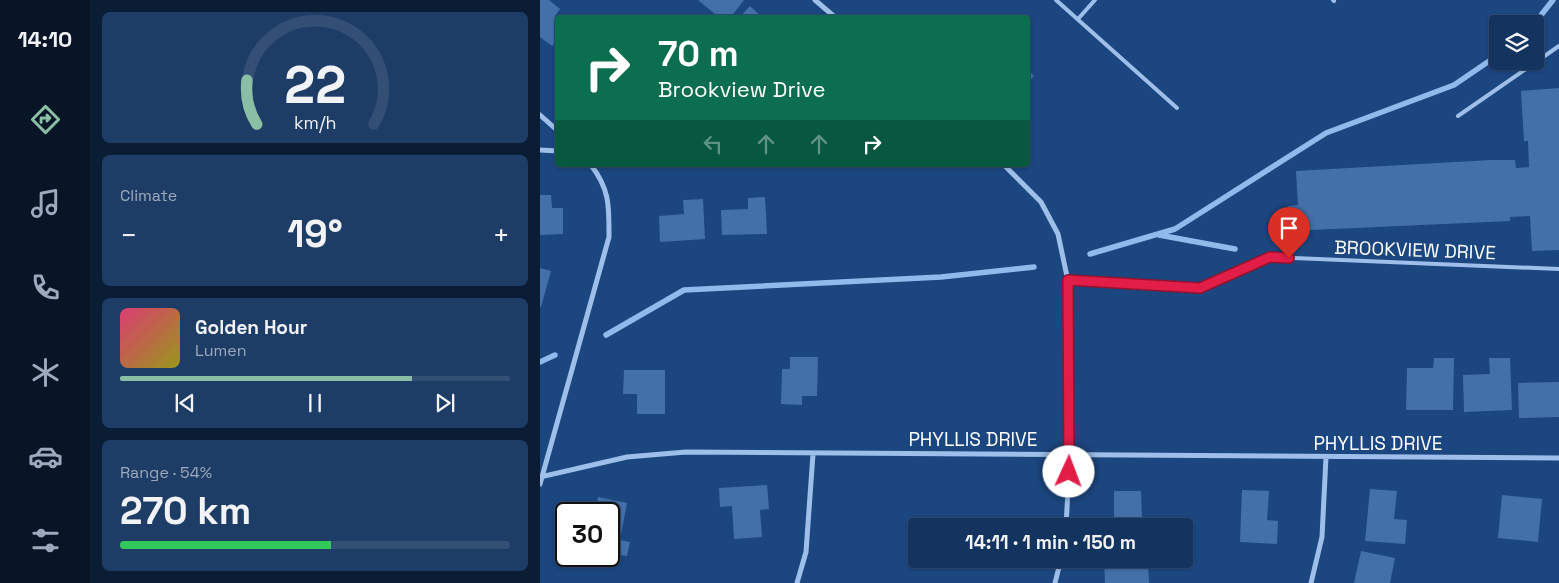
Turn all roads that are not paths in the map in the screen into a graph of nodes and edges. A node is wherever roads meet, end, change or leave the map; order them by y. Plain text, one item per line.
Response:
1 (816, 0) edge
2 (1056, 0) edge
3 (1095, 0) edge
4 (833, 15) edge
5 (1078, 20) junction
6 (1559, 46) edge
7 (1177, 108) dead end
8 (540, 115) edge
9 (1458, 116) dead end
10 (555, 128) edge
11 (540, 150) edge
12 (555, 151) edge
13 (592, 167) edge
14 (1006, 167) edge
15 (1559, 270) edge
16 (1068, 280) junction
17 (813, 454) junction
18 (1070, 455) junction
19 (1326, 457) junction
20 (1559, 458) edge
21 (541, 477) edge
22 (540, 484) edge
23 (1066, 518) edge
24 (1059, 568) edge
25 (796, 583) edge
26 (1055, 583) edge
27 (1310, 583) edge

1 - 4 street
2 - 5 lane
3 - 5 lane
5 - 7 lane
6 - 9 lane
8 - 10 street
11 - 12 street
13 - 21 street
14 - 16 street
15 - 16 lane, BROOKVIEW DRIVE
16 - 18 street
17 - 18 street, PHYLLIS DRIVE
17 - 21 street, PHYLLIS DRIVE
17 - 25 street
18 - 19 street, PHYLLIS DRIVE
18 - 23 street
19 - 20 street, PHYLLIS DRIVE
19 - 27 street
21 - 22 street
24 - 26 street

